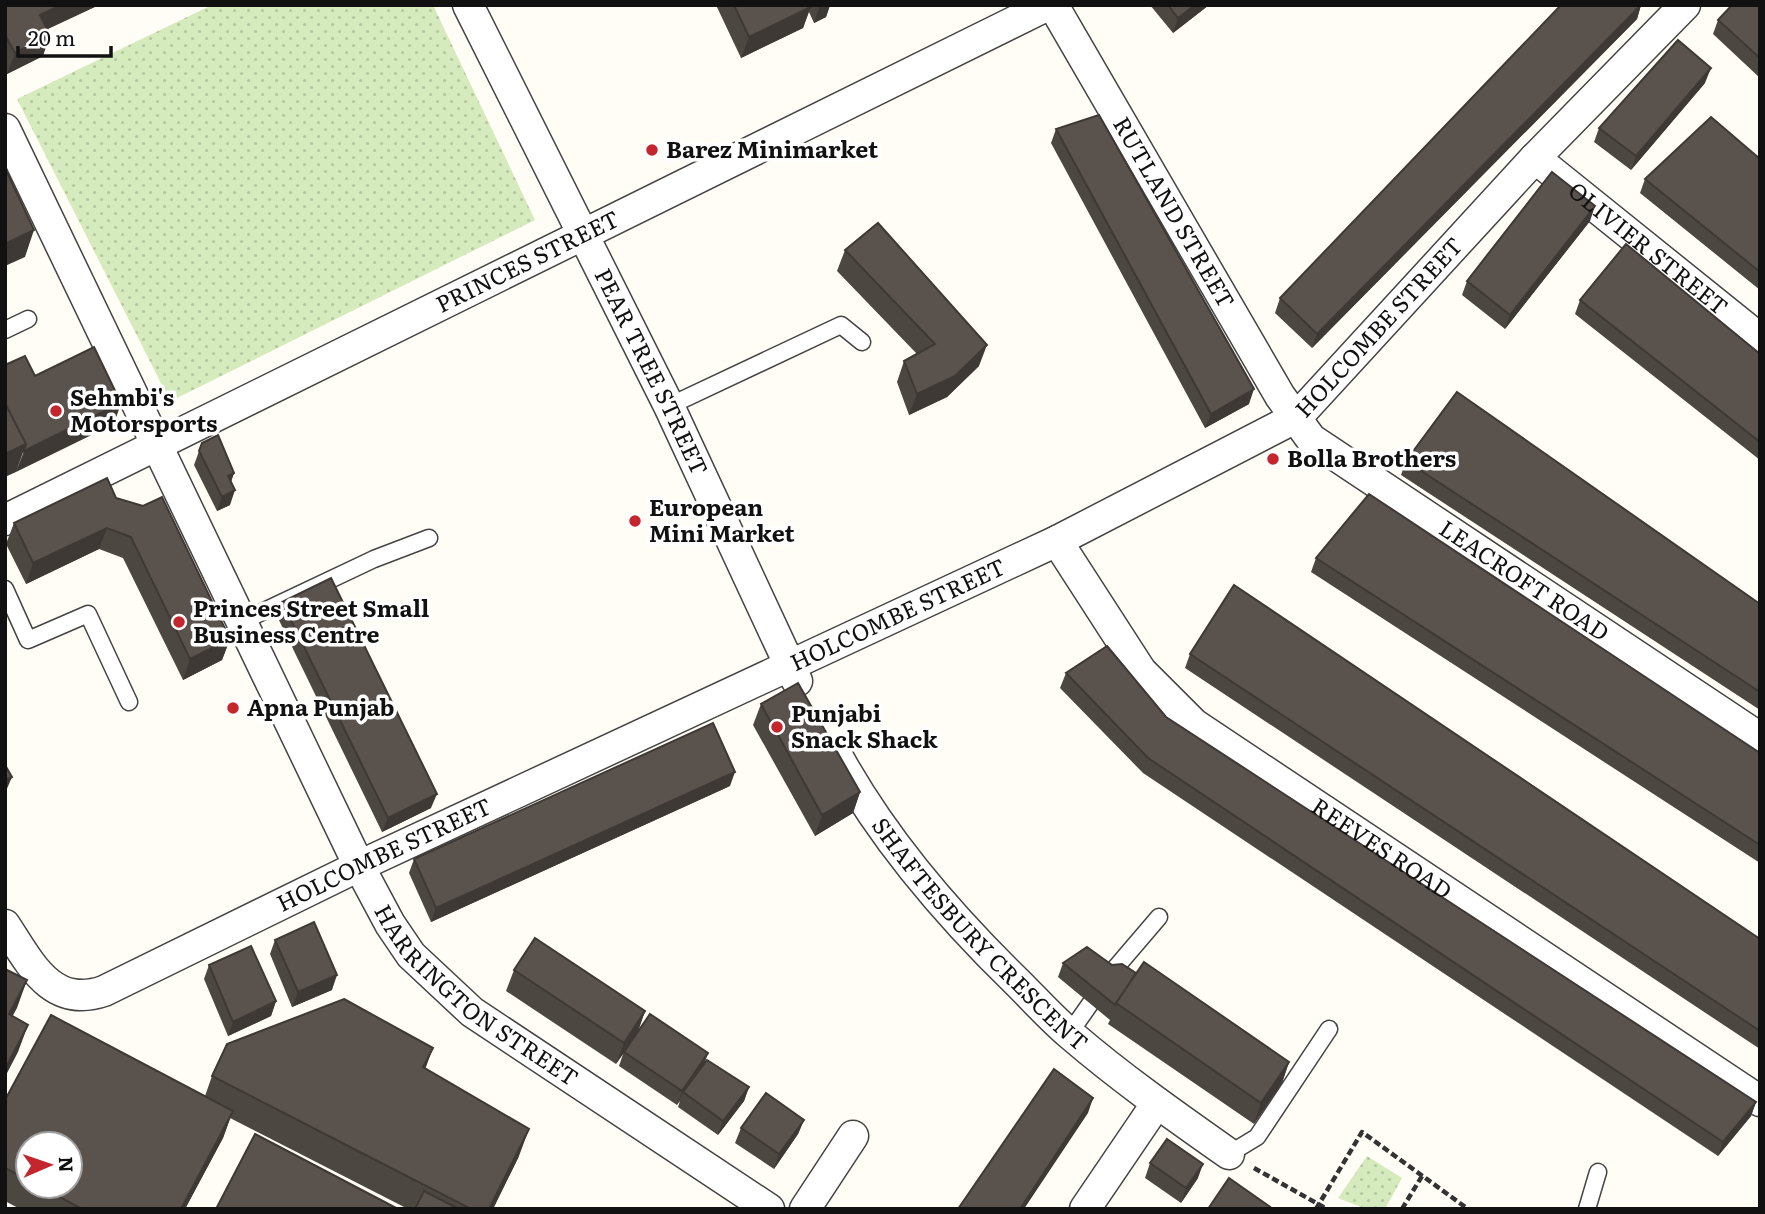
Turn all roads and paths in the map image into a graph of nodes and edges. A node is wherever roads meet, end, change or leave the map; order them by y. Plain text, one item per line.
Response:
1 (468, 5) edge
2 (1051, 5) edge
3 (1685, 5) edge
4 (5, 129) edge
5 (1535, 158) junction
6 (585, 235) junction
7 (28, 319) dead end
8 (5, 330) edge
9 (1760, 339) edge
10 (862, 342) dead end
11 (669, 406) junction
12 (1297, 417) junction
13 (159, 445) junction
14 (5, 520) edge
15 (429, 538) dead end
16 (1057, 541) junction
17 (5, 589) edge
18 (243, 621) junction
19 (788, 665) junction
20 (129, 702) dead end
21 (1760, 738) edge
22 (359, 866) junction
23 (1158, 917) dead end
24 (5, 925) edge
25 (1106, 979) edge
26 (1090, 1004) dead end
27 (1329, 1029) dead end
28 (1069, 1034) junction
29 (1760, 1101) edge
30 (1157, 1103) junction
31 (853, 1136) dead end
32 (1229, 1154) junction
33 (1598, 1172) dead end
34 (1422, 1176) junction
35 (1316, 1207) edge
36 (769, 1209) edge
37 (805, 1209) edge
38 (1085, 1209) edge
39 (1327, 1209) edge
40 (1402, 1209) edge
41 (1468, 1209) edge
42 (1587, 1209) edge

1 - 6 street, PEAR TREE STREET
2 - 6 street, PRINCES STREET
2 - 12 street, RUTLAND STREET
3 - 5 street, HOLCOMBE STREET
4 - 13 street, HARRINGTON STREET
5 - 9 street, OLIVIER STREET
5 - 12 street, HOLCOMBE STREET
6 - 11 street, PEAR TREE STREET
6 - 13 street, PRINCES STREET
7 - 8 lane
10 - 11 lane
11 - 19 street, PEAR TREE STREET
12 - 16 street, HOLCOMBE STREET
12 - 21 street, LEACROFT ROAD
13 - 14 street, PRINCES STREET
13 - 18 street, HARRINGTON STREET
15 - 18 lane
16 - 19 street, HOLCOMBE STREET
16 - 29 street, REEVES ROAD
17 - 20 lane
18 - 22 street, HARRINGTON STREET
19 - 22 street, HOLCOMBE STREET
19 - 28 street, SHAFTESBURY CRESCENT
22 - 24 street, HOLCOMBE STREET
22 - 36 street, HARRINGTON STREET
23 - 25 lane
26 - 28 lane
27 - 32 lane
28 - 30 street, SHAFTESBURY CRESCENT
30 - 32 street, SHAFTESBURY CRESCENT
30 - 38 street
31 - 37 street
32 - 35 path
33 - 42 lane
34 - 35 path
34 - 40 path
34 - 41 path
35 - 39 path

